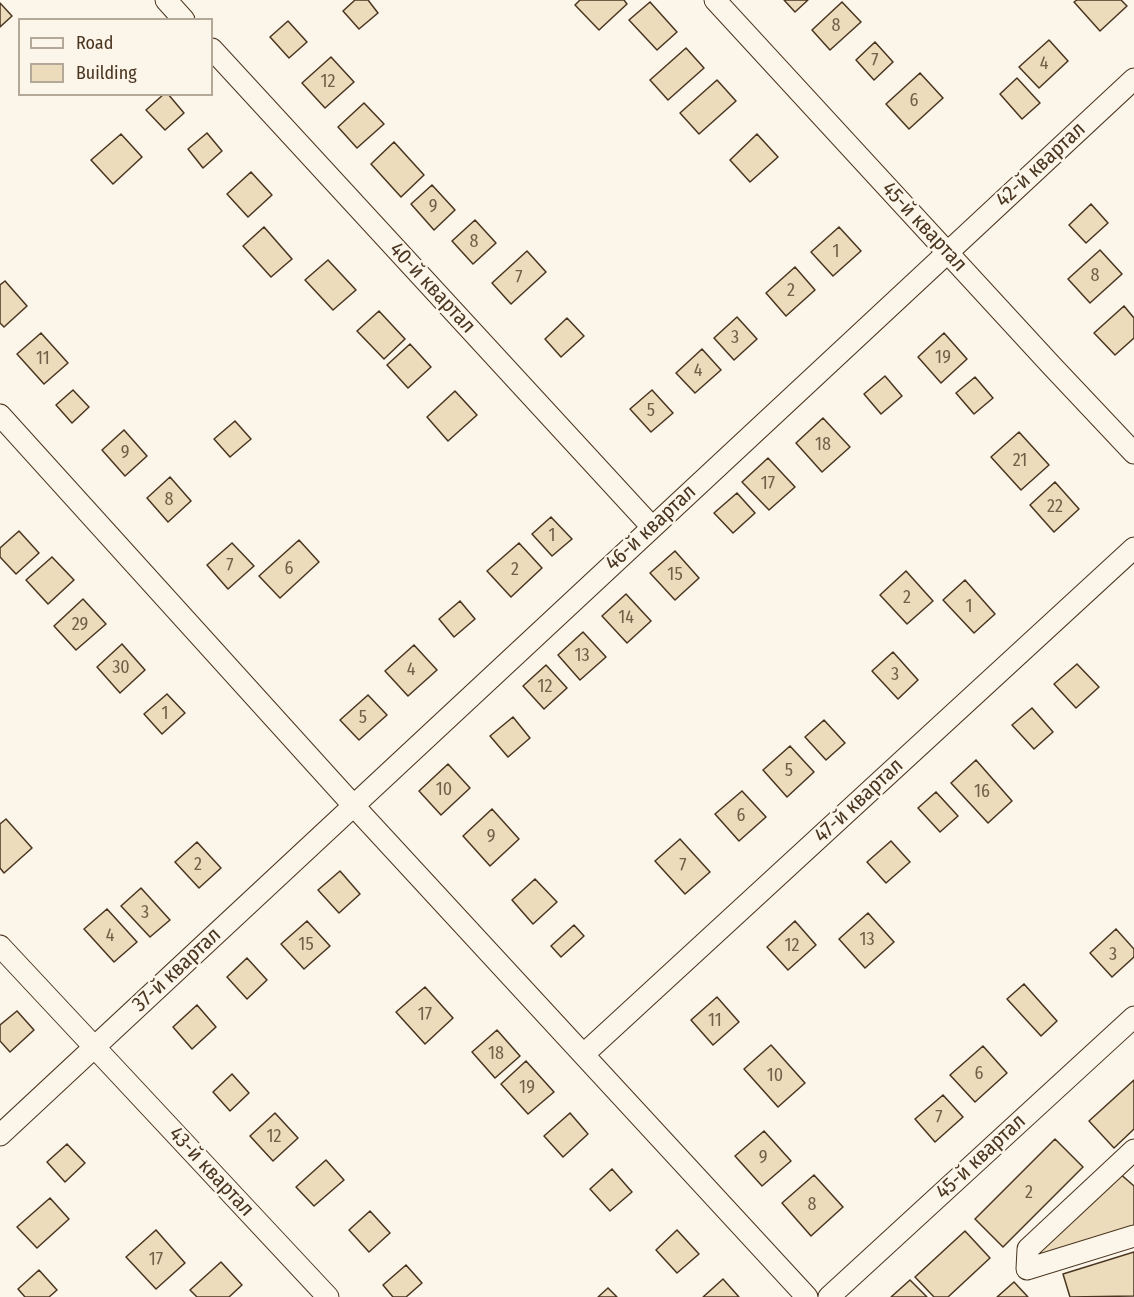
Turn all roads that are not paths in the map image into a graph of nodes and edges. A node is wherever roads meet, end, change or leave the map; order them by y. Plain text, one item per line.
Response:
1 (166, 0) edge
2 (715, 0) edge
3 (182, 18) edge
4 (213, 50) edge
5 (1134, 79) edge
6 (948, 252) junction
7 (0, 415) edge
8 (1134, 453) edge
9 (652, 527) junction
10 (1134, 548) edge
11 (353, 805) junction
12 (0, 946) edge
13 (1134, 1017) edge
14 (94, 1047) junction
15 (584, 1054) junction
16 (0, 1135) edge
17 (1129, 1164) edge
18 (1134, 1236) edge
19 (328, 1297) edge
20 (807, 1297) edge
21 (829, 1297) edge

1 - 3 street
2 - 6 street, 45-й квартал
4 - 9 street, 40-й квартал
5 - 6 street, 42-й квартал
6 - 8 street, 45-й квартал
6 - 9 street, 46-й квартал
7 - 11 street
9 - 11 street, 46-й квартал
10 - 15 street, 47-й квартал
11 - 14 street, 37-й квартал
11 - 15 street
12 - 14 street, 43-й квартал
13 - 21 street, 45-й квартал
14 - 16 street, 37-й квартал
14 - 19 street, 43-й квартал
15 - 20 street
17 - 18 street

